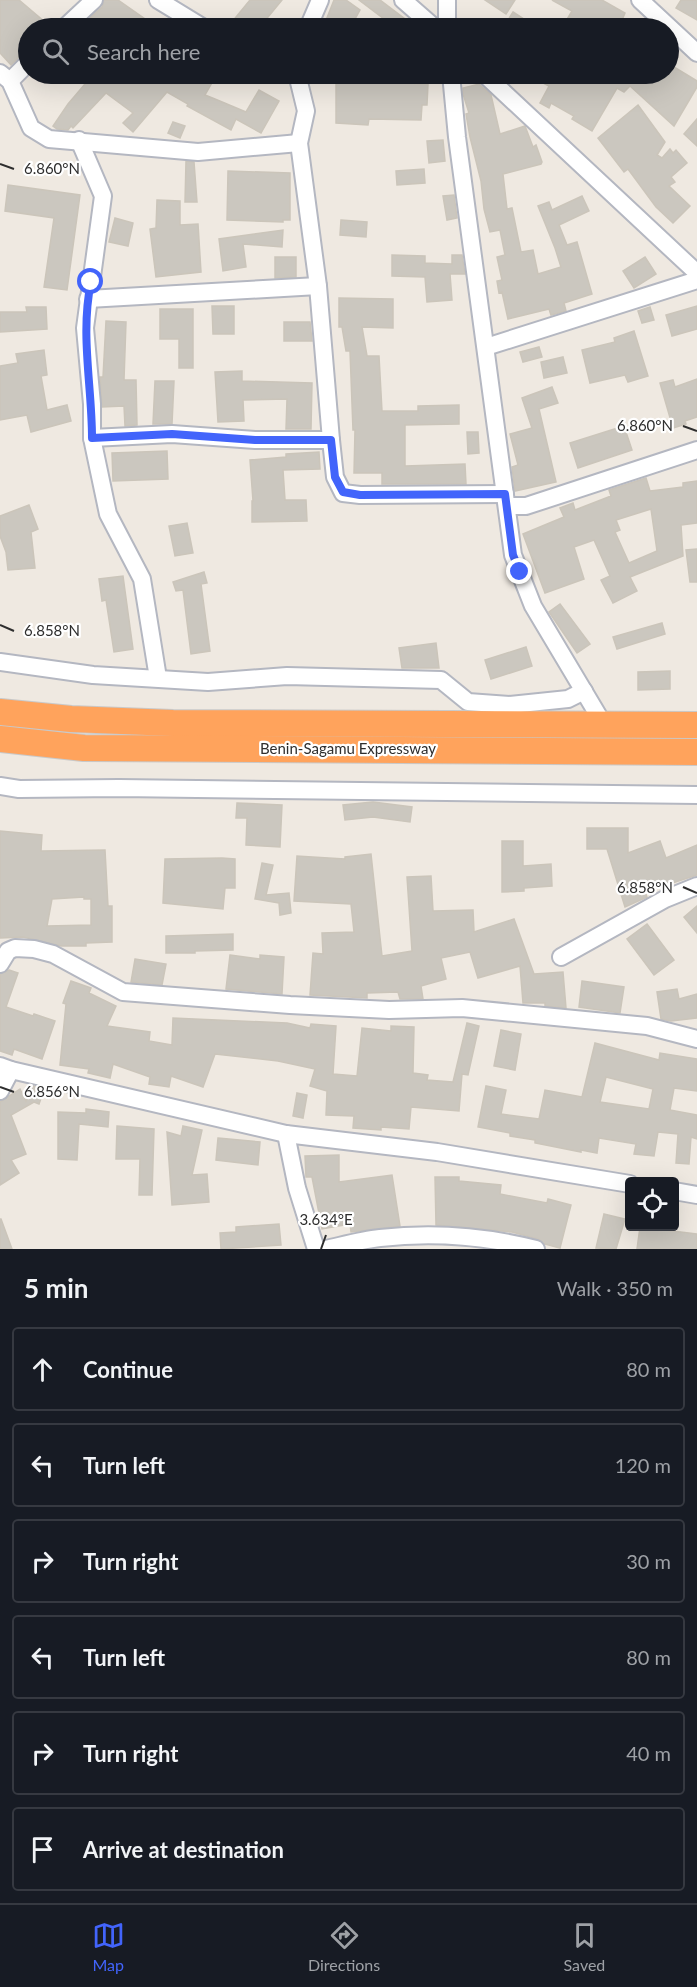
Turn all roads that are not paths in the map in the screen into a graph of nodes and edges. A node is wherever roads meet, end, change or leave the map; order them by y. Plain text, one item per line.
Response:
1 (94, 0) edge
2 (158, 0) edge
3 (320, 0) edge
4 (403, 0) edge
5 (447, 0) edge
6 (640, 0) edge
7 (75, 18) edge
8 (188, 18) edge
9 (312, 18) edge
10 (424, 18) edge
11 (447, 18) edge
12 (659, 18) edge
13 (679, 36) edge
14 (697, 53) edge
15 (18, 69) edge
16 (5, 77) edge
17 (299, 84) edge
18 (452, 84) edge
19 (495, 84) edge
20 (79, 140) junction
21 (300, 143) junction
22 (697, 273) edge
23 (697, 280) edge
24 (318, 286) junction
25 (88, 299) junction
26 (486, 347) junction
27 (92, 438) junction
28 (331, 440) junction
29 (697, 450) edge
30 (506, 500) junction
31 (0, 662) edge
32 (158, 678) junction
33 (584, 690) junction
34 (0, 712) edge
35 (604, 725) junction
36 (697, 725) edge
37 (0, 739) edge
38 (697, 752) edge
39 (0, 786) edge
40 (697, 795) edge
41 (697, 886) edge
42 (561, 957) dead end
43 (0, 964) edge
44 (697, 1038) edge
45 (5, 1068) edge
46 (0, 1091) edge
47 (286, 1134) junction
48 (625, 1183) edge
49 (679, 1192) edge
50 (697, 1195) edge
51 (316, 1249) edge
52 (326, 1249) edge
53 (536, 1249) edge

1 - 7 street
2 - 8 street
3 - 9 street
4 - 10 street
5 - 11 street
6 - 12 street
13 - 14 street
15 - 16 street
16 - 20 street
17 - 21 street
18 - 26 street
19 - 22 street
20 - 21 street
20 - 25 street
21 - 24 street
23 - 26 street
24 - 25 street
24 - 28 street
25 - 27 street
26 - 30 street
27 - 28 street
27 - 32 street
28 - 30 street
29 - 30 street
30 - 33 street
31 - 32 street
32 - 33 street
33 - 35 street
34 - 35 highway, Benin-Sagamu Expressway
35 - 36 highway, Benin-Sagamu Expressway
37 - 38 highway, Benin-Sagamu Expressway
39 - 40 street
41 - 42 street
43 - 44 street
45 - 46 street
45 - 47 street
47 - 48 street
47 - 51 street
49 - 50 street
52 - 53 street

